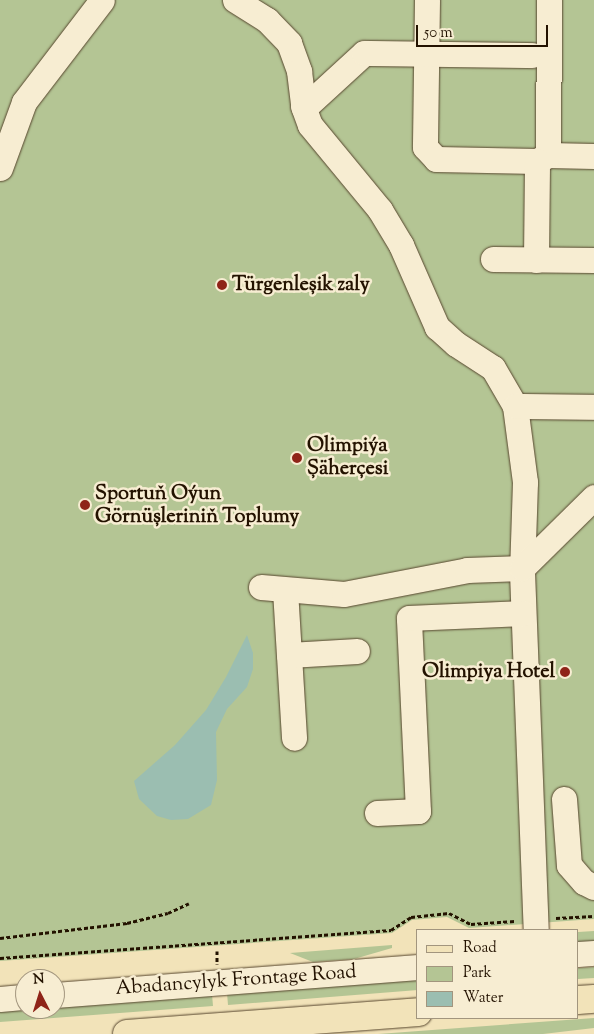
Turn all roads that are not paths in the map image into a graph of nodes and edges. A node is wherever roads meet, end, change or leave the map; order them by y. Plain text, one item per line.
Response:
1 (102, 0) edge
2 (235, 0) edge
3 (427, 0) edge
4 (549, 0) edge
5 (427, 53) junction
6 (532, 55) dead end
7 (304, 108) junction
8 (594, 156) edge
9 (542, 158) junction
10 (0, 168) edge
11 (493, 259) dead end
12 (536, 260) junction
13 (594, 260) edge
14 (515, 406) junction
15 (594, 407) edge
16 (594, 497) edge
17 (522, 568) junction
18 (523, 613) junction
19 (357, 651) dead end
20 (289, 655) junction
21 (294, 738) dead end
22 (564, 798) dead end
23 (377, 813) dead end
24 (594, 887) edge
25 (535, 925) edge
26 (594, 953) edge
27 (579, 954) edge
28 (416, 967) edge
29 (65, 993) edge
30 (15, 998) edge
31 (0, 999) edge
32 (594, 999) edge
33 (579, 1000) edge
34 (416, 1012) edge
35 (127, 1034) edge

1 - 10 street
2 - 7 street
3 - 5 street
4 - 9 street
5 - 6 street
5 - 7 street
5 - 9 street
7 - 14 street
8 - 9 street
9 - 12 street
11 - 12 street
12 - 13 street
14 - 15 street
14 - 17 street
16 - 17 street
17 - 18 street
17 - 20 street
18 - 23 street
18 - 25 street
19 - 20 street
20 - 21 street
22 - 24 street
26 - 27 street
28 - 29 street, Abadancylyk Frontage Road
30 - 31 street
32 - 33 main road
34 - 35 main road

